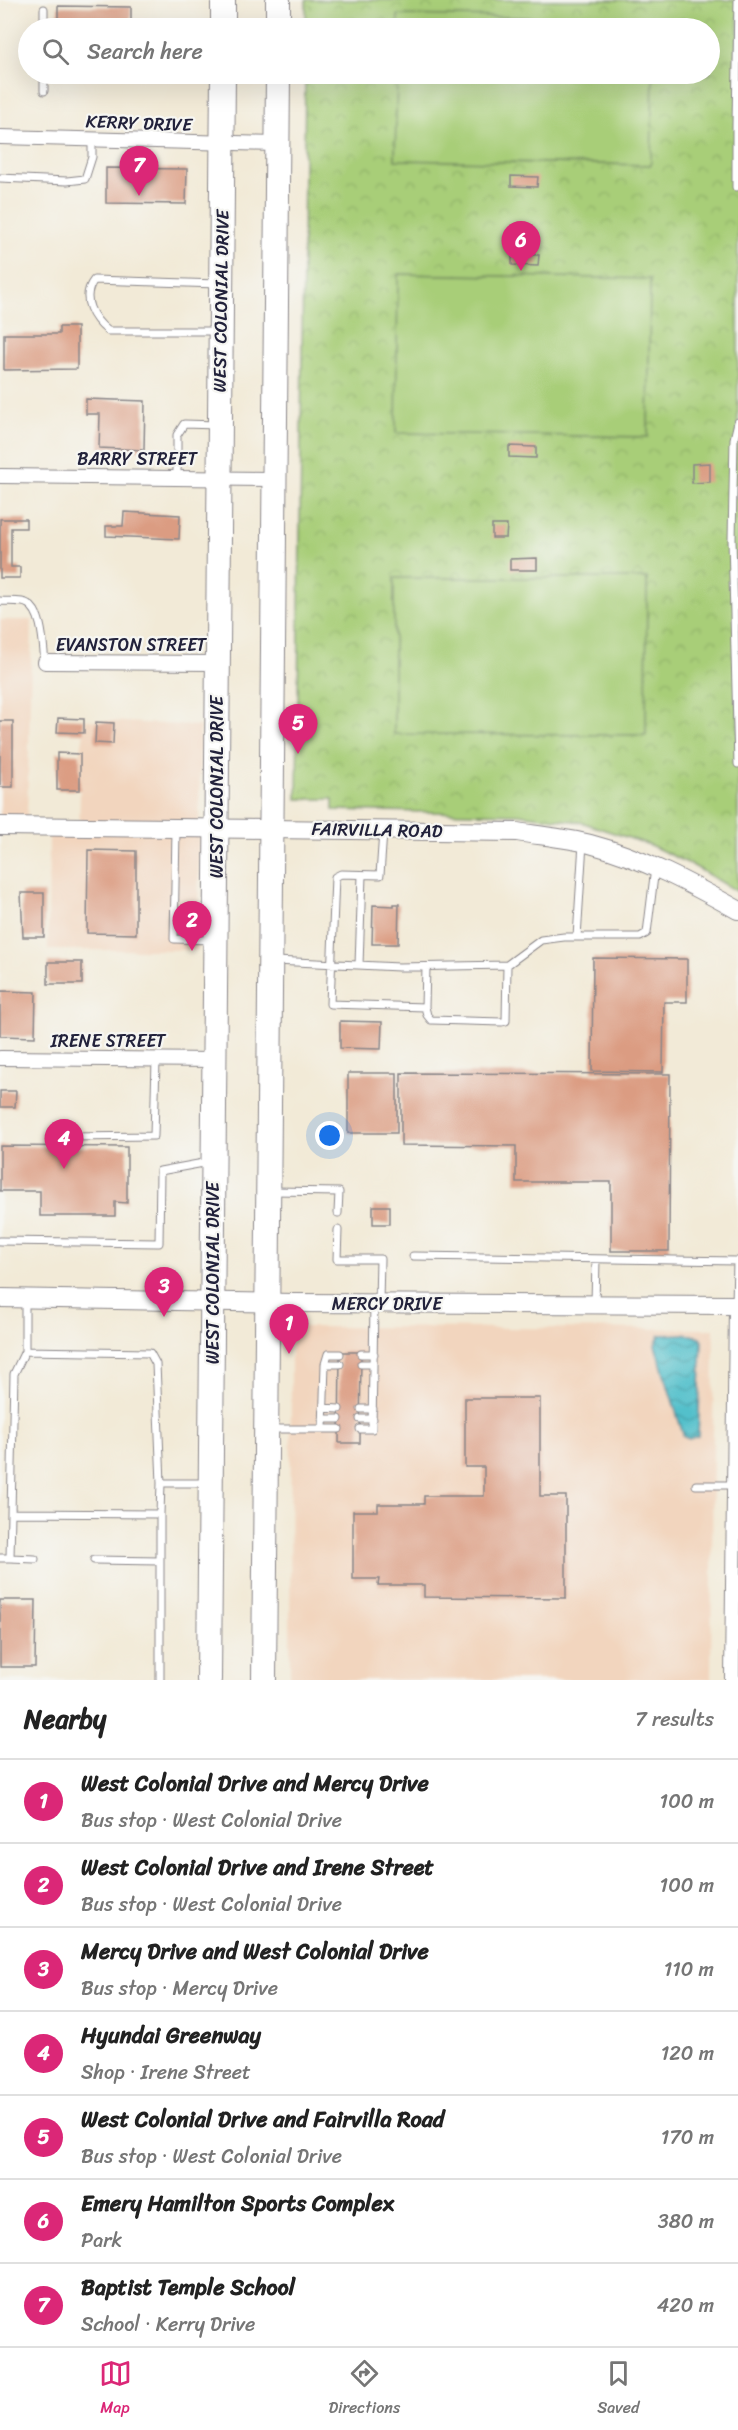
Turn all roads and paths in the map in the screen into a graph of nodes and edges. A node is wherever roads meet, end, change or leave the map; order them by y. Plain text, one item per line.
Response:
1 (223, 0) edge
2 (278, 0) edge
3 (738, 0) edge
4 (44, 9) dead end
5 (44, 18) edge
6 (223, 18) edge
7 (278, 18) edge
8 (44, 84) edge
9 (223, 84) edge
10 (278, 84) edge
11 (44, 91) dead end
12 (737, 125) edge
13 (0, 137) edge
14 (92, 140) junction
15 (222, 143) junction
16 (277, 144) junction
17 (0, 178) edge
18 (736, 187) dead end
19 (221, 284) junction
20 (209, 331) junction
21 (738, 422) edge
22 (219, 425) junction
23 (0, 476) edge
24 (177, 477) junction
25 (219, 478) junction
26 (273, 478) junction
27 (0, 601) edge
28 (45, 662) joint
29 (218, 663) junction
30 (738, 764) edge
31 (0, 826) edge
32 (176, 828) junction
33 (216, 828) junction
34 (271, 828) junction
35 (383, 830) junction
36 (583, 843) junction
37 (655, 867) junction
38 (362, 875) junction
39 (738, 910) edge
40 (577, 937) junction
41 (216, 940) junction
42 (270, 961) junction
43 (331, 964) junction
44 (359, 965) junction
45 (507, 965) junction
46 (426, 967) junction
47 (425, 1007) junction
48 (0, 1058) edge
49 (156, 1060) junction
50 (215, 1060) junction
51 (71, 1137) dead end
52 (214, 1161) junction
53 (268, 1191) junction
54 (338, 1213) dead end
55 (338, 1230) dead end
56 (0, 1241) edge
57 (413, 1256) dead end
58 (596, 1259) junction
59 (0, 1298) edge
60 (26, 1298) junction
61 (213, 1301) junction
62 (267, 1302) junction
63 (377, 1304) junction
64 (595, 1304) junction
65 (737, 1305) edge
66 (25, 1351) junction
67 (340, 1354) dead end
68 (361, 1354) dead end
69 (374, 1354) junction
70 (325, 1364) junction
71 (340, 1364) dead end
72 (361, 1364) dead end
73 (373, 1364) junction
74 (737, 1366) edge
75 (323, 1408) junction
76 (339, 1408) dead end
77 (361, 1409) dead end
78 (373, 1409) junction
79 (323, 1419) junction
80 (339, 1419) dead end
81 (360, 1419) dead end
82 (373, 1419) junction
83 (267, 1429) junction
84 (323, 1429) junction
85 (339, 1429) dead end
86 (360, 1429) dead end
87 (736, 1460) edge
88 (161, 1483) junction
89 (211, 1483) junction
90 (696, 1485) dead end
91 (734, 1485) junction
92 (11, 1513) junction
93 (160, 1514) junction
94 (0, 1558) edge
95 (10, 1558) junction
96 (35, 1558) dead end
97 (94, 1560) dead end
98 (160, 1561) junction
99 (736, 1585) edge
100 (734, 1673) edge
101 (160, 1680) edge
102 (209, 1680) edge
103 (264, 1680) edge

1 - 6 highway
2 - 7 highway
3 - 12 lane
4 - 5 lane
8 - 11 lane
9 - 15 highway, WEST COLONIAL DRIVE
10 - 16 highway
12 - 18 lane
13 - 14 street, KERRY DRIVE
14 - 15 street, KERRY DRIVE
14 - 17 lane
15 - 16 street, KERRY DRIVE
15 - 19 highway, WEST COLONIAL DRIVE
16 - 26 highway
19 - 20 highway, WEST COLONIAL DRIVE
19 - 20 lane
20 - 22 highway, WEST COLONIAL DRIVE
21 - 30 lane
22 - 24 lane
22 - 25 highway, WEST COLONIAL DRIVE
23 - 24 street, BARRY STREET
24 - 25 street, BARRY STREET
25 - 26 street, BARRY STREET
25 - 29 highway, WEST COLONIAL DRIVE
26 - 34 highway
27 - 28 lane
28 - 29 street, EVANSTON STREET
29 - 33 highway, WEST COLONIAL DRIVE
31 - 32 street, FAIRVILLA ROAD
32 - 33 street, FAIRVILLA ROAD
32 - 41 lane
33 - 34 street, FAIRVILLA ROAD
33 - 41 highway, WEST COLONIAL DRIVE
34 - 35 street, FAIRVILLA ROAD
34 - 42 highway
35 - 36 street, FAIRVILLA ROAD
35 - 38 lane
36 - 37 street, FAIRVILLA ROAD
36 - 40 lane
37 - 39 street, FAIRVILLA ROAD
37 - 40 lane
38 - 43 lane
38 - 44 lane
40 - 45 lane
41 - 50 highway, WEST COLONIAL DRIVE
42 - 43 lane
42 - 53 highway
43 - 44 lane
43 - 47 lane
44 - 46 lane
45 - 46 lane
45 - 47 lane
46 - 47 lane
48 - 49 street, IRENE STREET
49 - 50 street, IRENE STREET
49 - 51 lane
50 - 52 highway, WEST COLONIAL DRIVE
52 - 56 lane
52 - 61 highway, WEST COLONIAL DRIVE
53 - 54 lane
53 - 62 highway
55 - 63 lane
57 - 58 lane
58 - 64 lane
58 - 65 lane
59 - 60 street, MERCY DRIVE
60 - 61 street, MERCY DRIVE
60 - 66 lane
61 - 62 street, MERCY DRIVE
61 - 89 highway, WEST COLONIAL DRIVE
62 - 63 street, MERCY DRIVE
62 - 83 highway
63 - 64 street, MERCY DRIVE
63 - 69 lane
64 - 65 street, MERCY DRIVE
65 - 74 street
66 - 88 lane
66 - 92 lane
67 - 70 lane
68 - 69 lane
69 - 73 lane
70 - 71 lane
70 - 75 lane
72 - 73 lane
73 - 78 lane
74 - 87 street
75 - 76 lane
75 - 79 lane
77 - 78 lane
78 - 82 lane
79 - 80 lane
79 - 84 lane
81 - 82 lane
82 - 86 lane
83 - 84 lane
83 - 103 highway
84 - 85 lane
87 - 91 street
88 - 89 lane
88 - 93 lane
89 - 102 highway, WEST COLONIAL DRIVE
90 - 91 lane
91 - 99 street
92 - 93 lane
92 - 95 lane
93 - 98 lane
94 - 95 lane
95 - 96 lane
97 - 98 lane
98 - 101 lane
99 - 100 street

